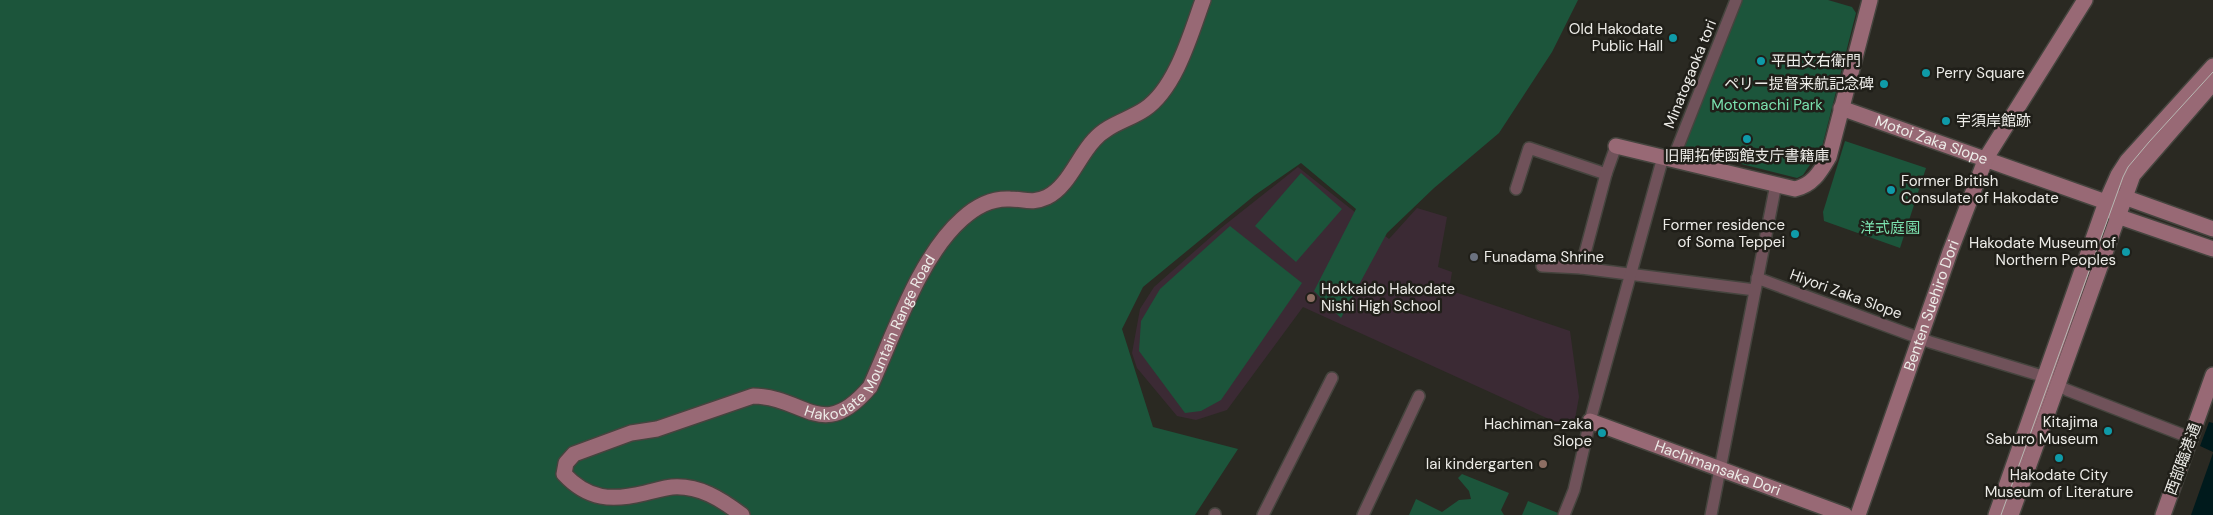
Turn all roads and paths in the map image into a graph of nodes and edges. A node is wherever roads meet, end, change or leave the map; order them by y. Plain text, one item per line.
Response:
1 (1202, 0) edge
2 (1736, 0) edge
3 (1870, 0) edge
4 (2085, 0) edge
5 (2213, 66) edge
6 (2213, 83) edge
7 (1841, 108) junction
8 (1616, 146) joint
9 (1668, 158) junction
10 (1986, 158) junction
11 (1606, 174) junction
12 (1776, 184) junction
13 (1516, 189) dead end
14 (2124, 197) junction
15 (2106, 202) junction
16 (2117, 216) junction
17 (2213, 229) edge
18 (2213, 249) edge
19 (1542, 266) dead end
20 (1581, 268) junction
21 (1630, 274) junction
22 (1757, 278) junction
23 (1755, 290) junction
24 (1920, 338) junction
25 (2213, 375) edge
26 (1332, 378) dead end
27 (2047, 380) junction
28 (1419, 396) dead end
29 (1590, 421) junction
30 (2191, 438) junction
31 (1720, 468) junction
32 (742, 515) edge
33 (1263, 515) edge
34 (1363, 515) edge
35 (1564, 515) edge
36 (1711, 515) edge
37 (1845, 515) edge
38 (1858, 515) edge
39 (1996, 515) edge
40 (2010, 515) edge
41 (2163, 515) edge

1 - 32 main road, Hakodate Mountain Range Road
2 - 9 street, Minatogaoka tori
3 - 7 main road
4 - 10 main road, Benten Suehiro Dori
5 - 15 main road
6 - 14 main road
7 - 10 main road, Motoi Zaka Slope
7 - 12 main road
8 - 9 main road
8 - 11 street
9 - 12 main road
9 - 21 street, Minatogaoka tori
10 - 15 main road, Motoi Zaka Slope
10 - 24 main road, Benten Suehiro Dori
11 - 13 street
11 - 20 street
12 - 22 street
14 - 15 main road
14 - 16 main road
14 - 17 main road
15 - 16 main road
15 - 27 main road
16 - 18 main road
16 - 27 main road
19 - 20 street
20 - 21 street
21 - 23 street
21 - 29 street, Minatogaoka tori
22 - 23 street
22 - 24 street, Hiyori Zaka Slope
23 - 31 street
24 - 27 street, Hiyori Zaka Slope
24 - 38 main road, Benten Suehiro Dori
25 - 30 main road, 西部臨港通
26 - 33 street
27 - 30 street, Hiyori Zaka Slope
27 - 39 main road
27 - 40 main road
28 - 34 street
29 - 31 main road, Hachimansaka Dori
29 - 35 street, Minatogaoka tori
30 - 41 main road, 西部臨港通
31 - 36 street
31 - 37 main road, Hachimansaka Dori

